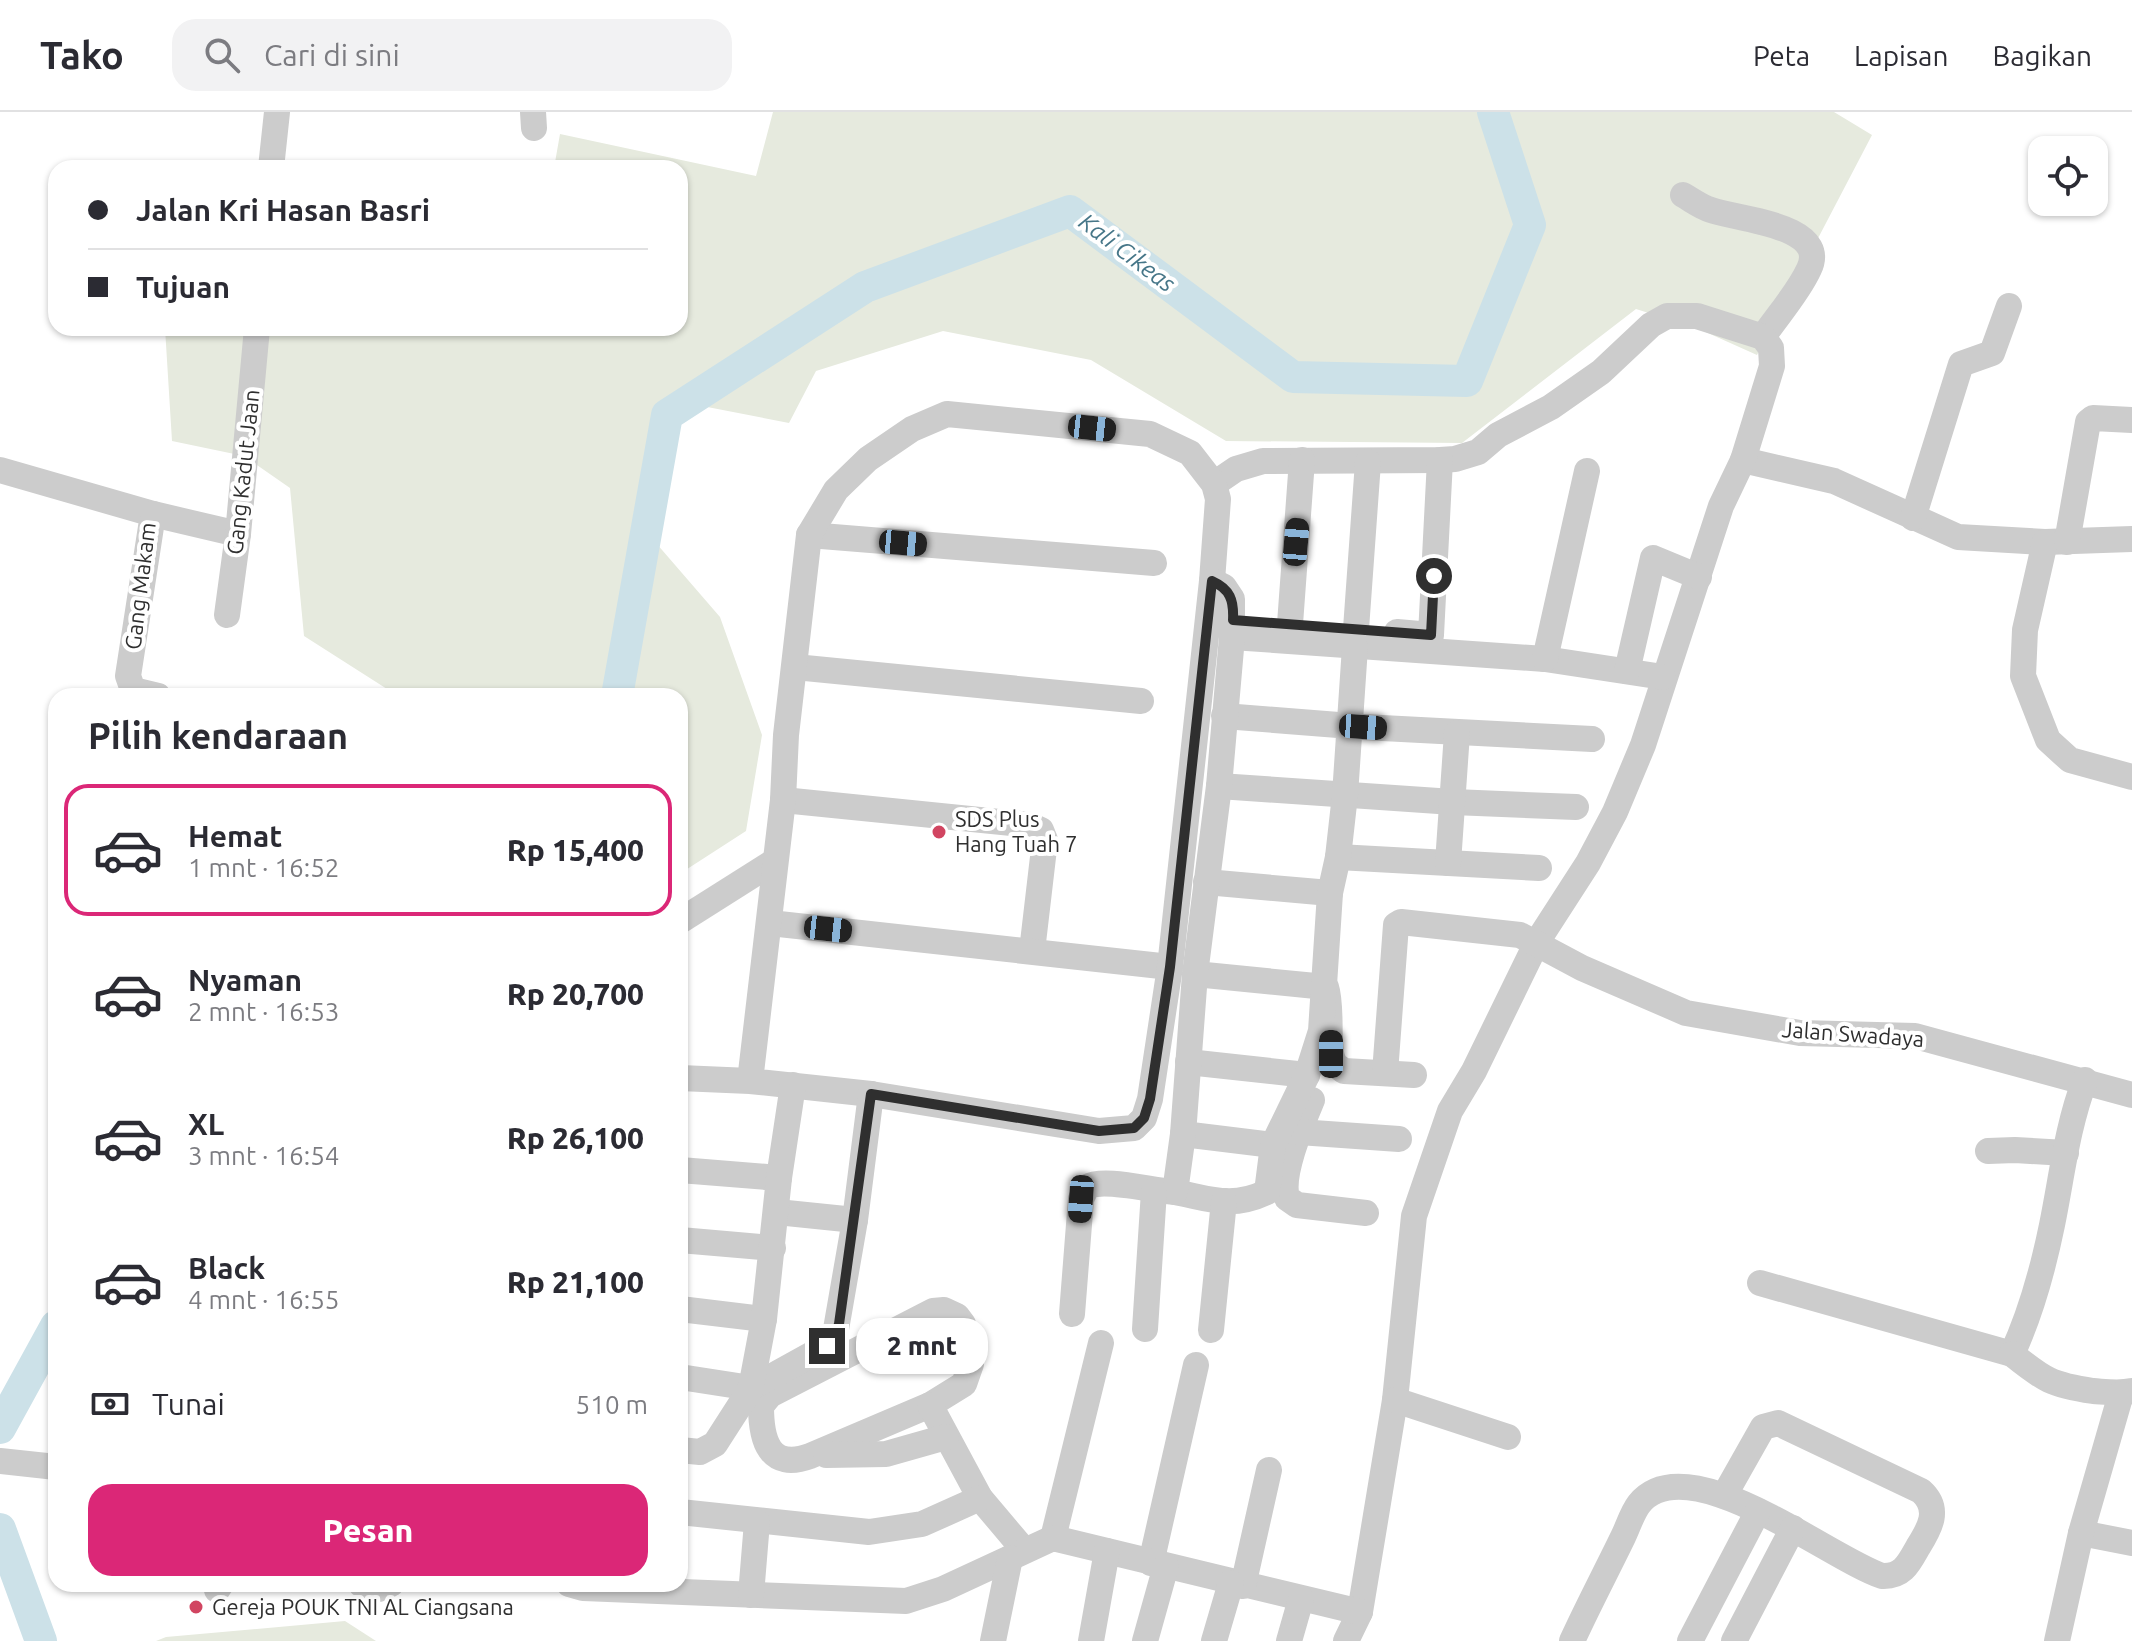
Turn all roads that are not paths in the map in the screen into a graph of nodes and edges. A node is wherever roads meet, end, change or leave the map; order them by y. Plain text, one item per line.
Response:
1 (277, 112) edge
2 (272, 160) edge
3 (1683, 195) dead end
4 (2009, 306) dead end
5 (256, 336) edge
6 (1763, 337) junction
7 (2132, 420) edge
8 (1302, 460) junction
9 (1440, 460) junction
10 (1743, 460) junction
11 (1368, 462) junction
12 (0, 470) edge
13 (1587, 471) dead end
14 (1214, 484) junction
15 (153, 514) junction
16 (1913, 518) junction
17 (238, 534) junction
18 (809, 535) junction
19 (2132, 539) edge
20 (2056, 542) junction
21 (1154, 563) dead end
22 (1699, 577) junction
23 (1212, 581) junction
24 (227, 615) dead end
25 (1290, 624) junction
26 (1232, 628) junction
27 (1355, 638) junction
28 (1545, 659) junction
29 (795, 667) junction
30 (1627, 671) junction
31 (1663, 677) junction
32 (132, 688) edge
33 (1141, 701) dead end
34 (1224, 716) junction
35 (1357, 726) junction
36 (1457, 733) junction
37 (1592, 739) dead end
38 (2132, 777) edge
39 (1219, 786) junction
40 (1345, 795) junction
41 (783, 800) junction
42 (1453, 802) junction
43 (1576, 807) dead end
44 (1338, 857) junction
45 (775, 861) junction
46 (1448, 863) junction
47 (1539, 868) dead end
48 (1206, 882) junction
49 (1330, 893) junction
50 (688, 916) edge
51 (770, 923) junction
52 (1537, 942) junction
53 (1032, 951) junction
54 (1182, 971) junction
55 (1326, 987) junction
56 (1331, 1054) junction
57 (1188, 1062) junction
58 (1385, 1073) junction
59 (1307, 1075) junction
60 (1414, 1075) dead end
61 (688, 1078) edge
62 (2085, 1080) junction
63 (750, 1081) junction
64 (793, 1085) junction
65 (871, 1094) junction
66 (2132, 1095) edge
67 (1299, 1132) junction
68 (1183, 1134) junction
69 (1399, 1139) dead end
70 (1273, 1145) junction
71 (1988, 1151) dead end
72 (2066, 1153) junction
73 (688, 1171) edge
74 (779, 1178) junction
75 (1164, 1191) junction
76 (1224, 1201) junction
77 (777, 1212) junction
78 (1366, 1213) dead end
79 (855, 1220) junction
80 (688, 1241) edge
81 (773, 1248) junction
82 (1760, 1283) dead end
83 (688, 1310) edge
84 (1072, 1314) dead end
85 (764, 1319) junction
86 (1145, 1329) dead end
87 (1211, 1330) dead end
88 (1101, 1343) dead end
89 (2012, 1354) junction
90 (1196, 1365) dead end
91 (688, 1378) edge
92 (751, 1388) junction
93 (2126, 1392) edge
94 (1395, 1400) junction
95 (930, 1405) junction
96 (946, 1437) junction
97 (1508, 1437) dead end
98 (688, 1451) edge
99 (810, 1456) junction
100 (0, 1461) edge
101 (48, 1466) edge
102 (1269, 1470) dead end
103 (1724, 1496) junction
104 (980, 1498) junction
105 (1758, 1511) junction
106 (688, 1513) edge
107 (757, 1522) junction
108 (1793, 1528) junction
109 (2081, 1533) junction
110 (1053, 1538) junction
111 (2132, 1543) edge
112 (1107, 1551) junction
113 (1017, 1554) junction
114 (1159, 1564) junction
115 (1237, 1584) junction
116 (679, 1592) edge
117 (751, 1595) junction
118 (1301, 1599) junction
119 (1360, 1612) junction
120 (993, 1641) edge
121 (1091, 1641) edge
122 (1145, 1641) edge
123 (1214, 1641) edge
124 (1289, 1641) edge
125 (1346, 1641) edge
126 (1572, 1641) edge
127 (1690, 1641) edge
128 (1734, 1641) edge
129 (2057, 1641) edge

1 - 2 street
3 - 6 street
4 - 16 street
5 - 17 street, Gang Kadut Jaan
6 - 9 street
6 - 10 street
7 - 20 street
8 - 11 street
8 - 14 street
8 - 25 street
9 - 11 street
9 - 27 street
10 - 16 street
10 - 22 street
11 - 27 street
12 - 15 street, Gang Makam
13 - 28 street
14 - 18 street
14 - 23 street
15 - 17 street
15 - 32 street, Gang Makam
16 - 20 street
17 - 24 street, Gang Kadut Jaan
18 - 21 street
18 - 29 street
19 - 20 street
20 - 38 street
22 - 30 street
22 - 31 street
23 - 26 street
23 - 54 street
25 - 26 street
25 - 27 street
26 - 27 street
26 - 34 street
27 - 28 street
27 - 35 street
28 - 30 street
29 - 33 street
29 - 41 street
30 - 31 street
31 - 52 street
34 - 35 street
34 - 39 street
35 - 36 street
35 - 40 street
36 - 37 street
36 - 42 street
39 - 40 street
39 - 48 street
40 - 42 street
40 - 44 street
41 - 45 street
41 - 53 street
42 - 43 street
42 - 46 street
44 - 46 street
44 - 49 street
45 - 50 street
45 - 51 street
46 - 47 street
48 - 49 street
48 - 54 street
49 - 55 street
51 - 53 street
51 - 63 street
52 - 58 street, Jalan Swadaya
52 - 62 street, Jalan Swadaya
52 - 94 street
53 - 54 street
54 - 55 street
54 - 57 street
54 - 65 street
55 - 56 street
55 - 59 street
56 - 58 street
56 - 67 street
57 - 59 street
57 - 68 street
58 - 60 street
59 - 70 street
61 - 63 street
62 - 66 street, Jalan Swadaya
62 - 72 street
63 - 64 street
64 - 65 street
64 - 74 street
65 - 79 street
67 - 69 street
67 - 78 street
68 - 70 street
68 - 75 street
70 - 76 street
71 - 72 street
72 - 89 street
73 - 74 street
74 - 77 street
75 - 76 street
75 - 84 street
75 - 86 street
76 - 87 street
77 - 79 street
77 - 81 street
79 - 92 street
80 - 81 street
81 - 85 street
82 - 89 street
83 - 85 street
85 - 92 street
88 - 110 street
89 - 93 street
90 - 114 street
91 - 92 street
92 - 98 street
93 - 109 street
94 - 97 street
94 - 119 street
95 - 96 street
95 - 99 street
95 - 99 street
96 - 99 street
96 - 104 street
100 - 101 street
102 - 115 street
103 - 105 street
103 - 108 street
103 - 126 street
104 - 107 street
104 - 113 street
105 - 108 street
105 - 127 street
106 - 107 street
107 - 117 street
108 - 128 street
109 - 111 street
109 - 129 street
110 - 112 street
110 - 113 street
112 - 114 street
112 - 121 street
113 - 117 street
113 - 120 street
114 - 115 street
114 - 122 street
115 - 118 street
115 - 123 street
116 - 117 street
118 - 119 street
118 - 124 street
119 - 125 street

